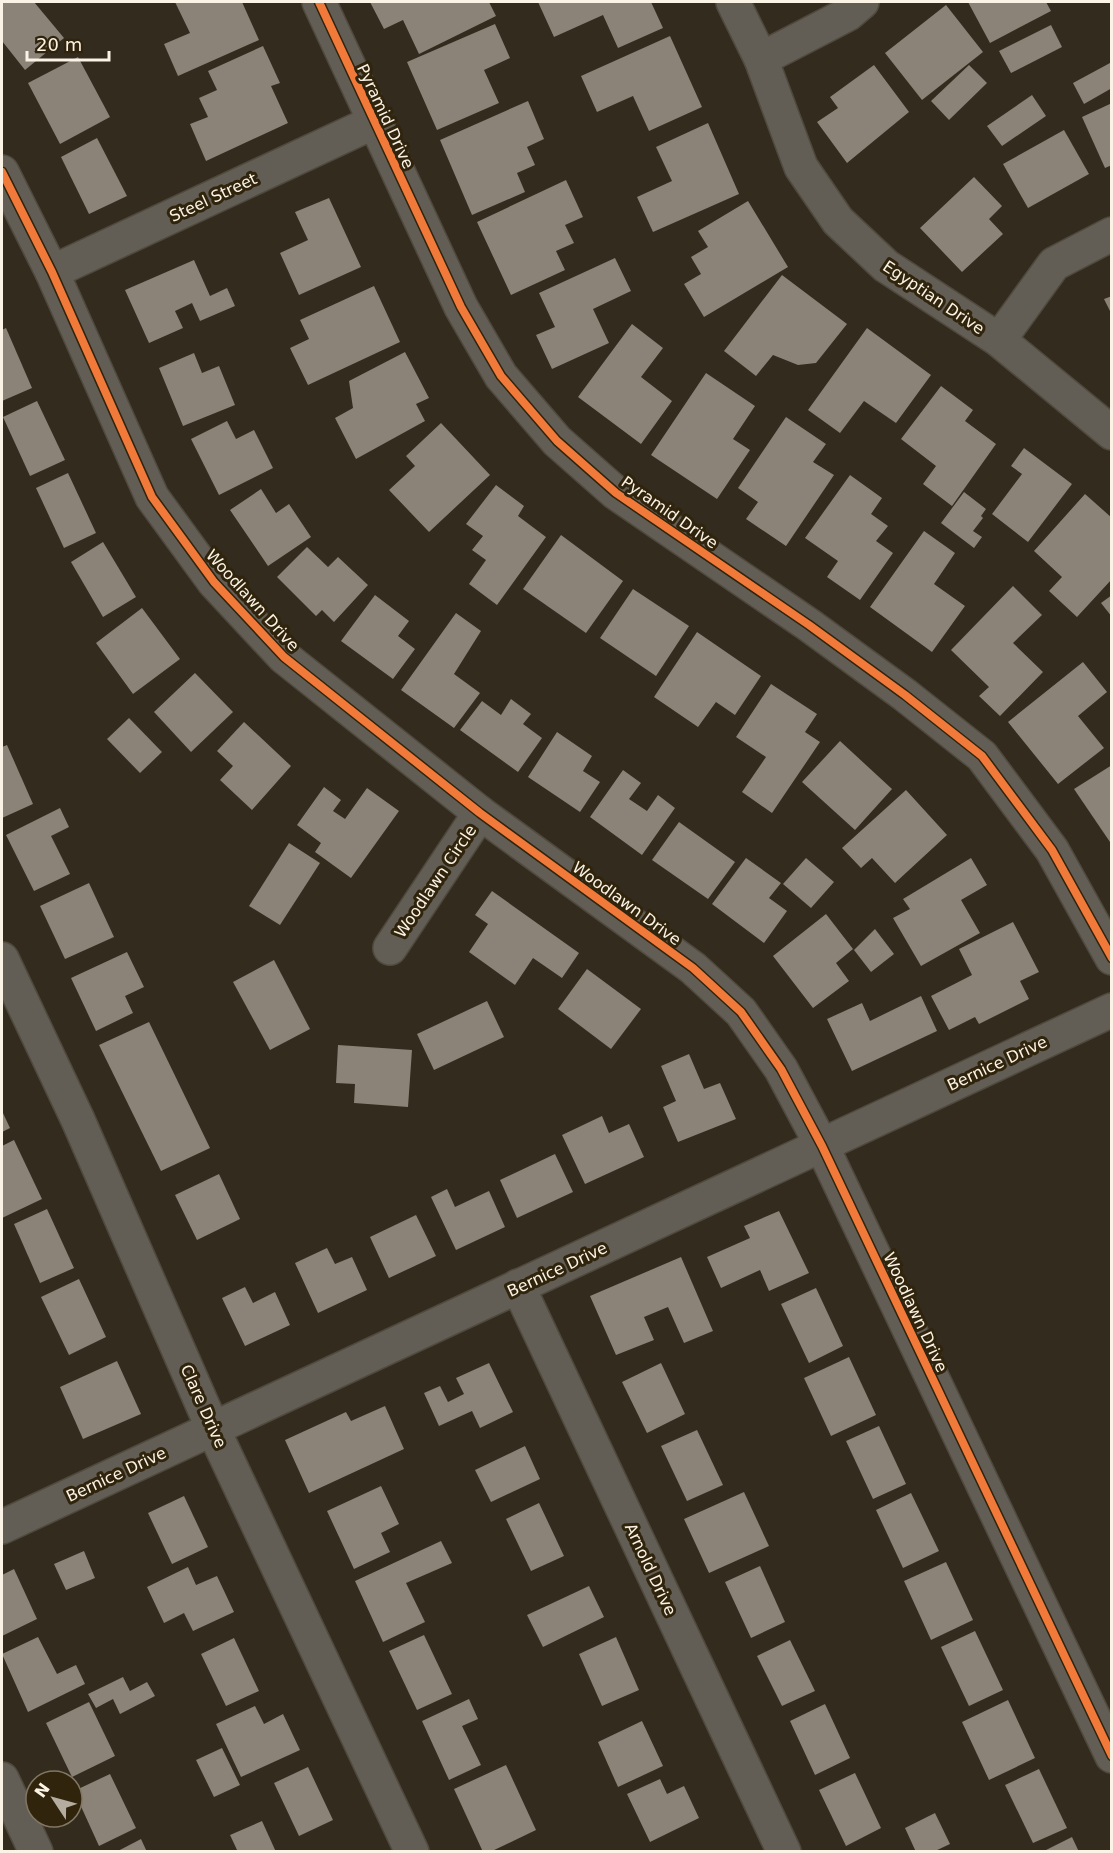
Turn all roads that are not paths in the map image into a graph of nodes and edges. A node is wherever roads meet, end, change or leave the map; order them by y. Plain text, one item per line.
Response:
1 (319, 2) edge
2 (733, 2) edge
3 (862, 2) edge
4 (761, 59) junction
5 (374, 122) junction
6 (2, 172) edge
7 (1112, 234) edge
8 (52, 272) junction
9 (999, 340) junction
10 (1112, 433) edge
11 (480, 813) junction
12 (390, 948) dead end
13 (1112, 958) edge
14 (2, 959) edge
15 (1112, 1010) edge
16 (822, 1146) junction
17 (518, 1286) junction
18 (213, 1429) junction
19 (2, 1527) edge
20 (1112, 1756) edge
21 (2, 1779) edge
22 (36, 1851) edge
23 (412, 1851) edge
24 (784, 1851) edge

1 - 5 street, Pyramid Drive
2 - 4 street, Egyptian Drive
3 - 4 street
4 - 9 street, Egyptian Drive
5 - 8 street, Steel Street
5 - 13 street, Pyramid Drive
6 - 8 street, Woodlawn Drive
7 - 9 street
8 - 11 street, Woodlawn Drive
9 - 10 street, Egyptian Drive
11 - 12 street, Woodlawn Circle
11 - 16 street, Woodlawn Drive
14 - 18 street, Clare Drive
15 - 16 street, Bernice Drive
16 - 17 street, Bernice Drive
16 - 20 street, Woodlawn Drive
17 - 18 street, Bernice Drive
17 - 24 street, Arnold Drive
18 - 19 street, Bernice Drive
18 - 23 street, Clare Drive
21 - 22 street

